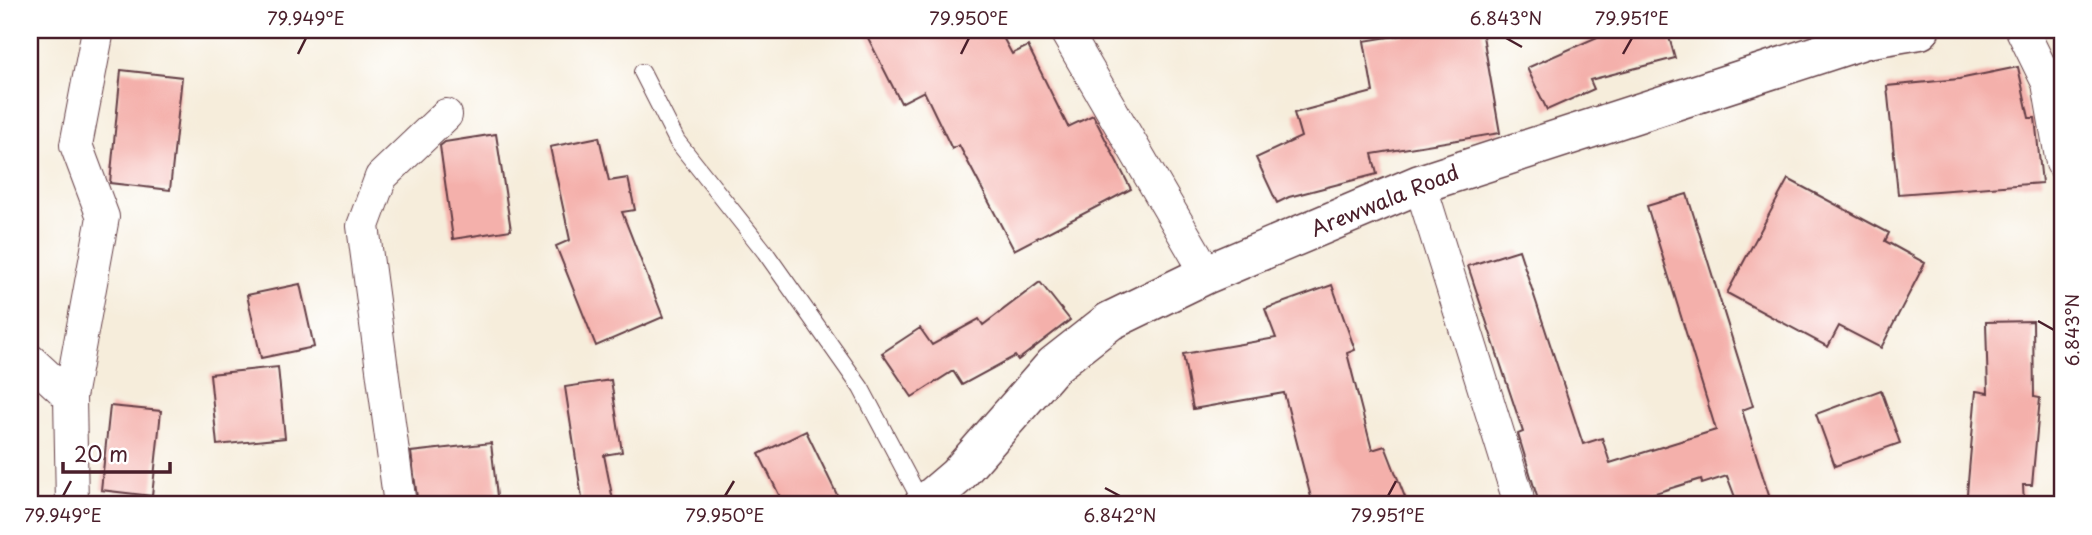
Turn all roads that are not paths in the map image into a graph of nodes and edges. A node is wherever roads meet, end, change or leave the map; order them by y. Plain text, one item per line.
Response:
1 (98, 30) edge
2 (1065, 30) edge
3 (1920, 30) edge
4 (2022, 30) edge
5 (642, 72) dead end
6 (446, 115) dead end
7 (2062, 163) edge
8 (1420, 184) junction
9 (1207, 274) junction
10 (30, 360) edge
11 (70, 397) junction
12 (72, 505) edge
13 (400, 505) edge
14 (923, 505) edge
15 (1518, 505) edge

1 - 11 street
2 - 9 street
3 - 8 street, Arewwala Road
4 - 7 street
5 - 14 lane
6 - 13 street
8 - 9 street, Arewwala Road
8 - 15 street
9 - 14 street, Arewwala Road
10 - 11 street
11 - 12 street

